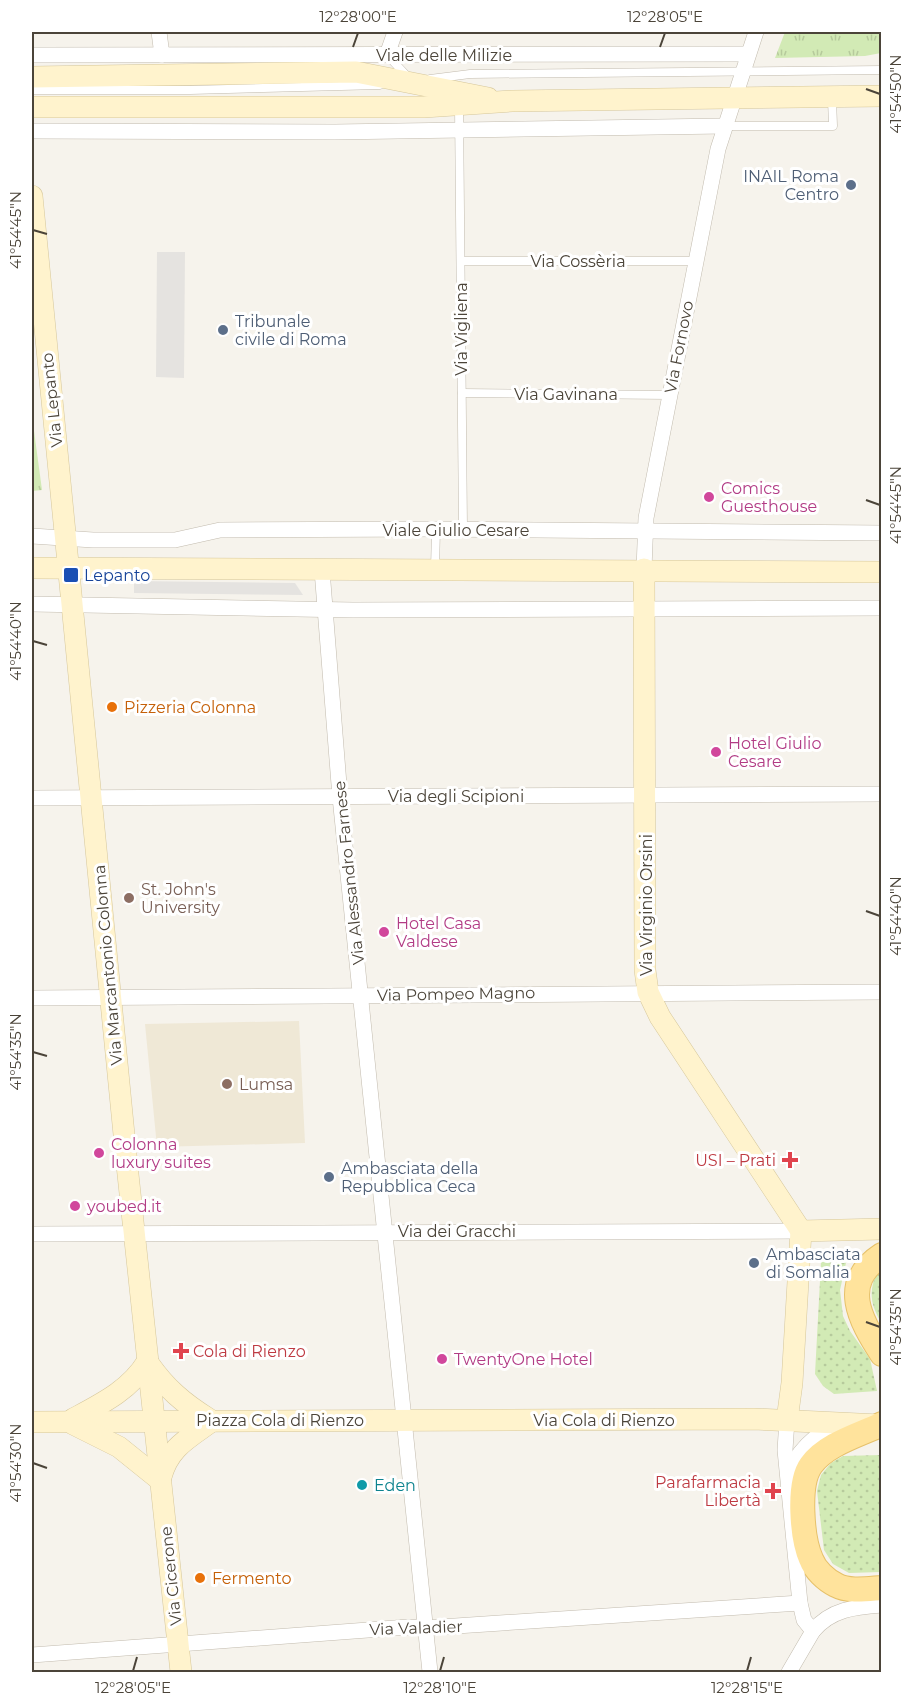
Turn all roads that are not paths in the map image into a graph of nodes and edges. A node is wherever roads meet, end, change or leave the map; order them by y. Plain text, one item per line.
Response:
1 (159, 32) edge
2 (395, 32) edge
3 (756, 32) edge
4 (748, 54) junction
5 (32, 55) edge
6 (162, 55) junction
7 (387, 55) junction
8 (882, 70) edge
9 (742, 72) junction
10 (32, 76) edge
11 (411, 82) junction
12 (32, 90) edge
13 (882, 96) edge
14 (734, 98) junction
15 (832, 99) junction
16 (512, 101) junction
17 (32, 107) edge
18 (459, 107) junction
19 (724, 126) junction
20 (460, 130) junction
21 (32, 131) edge
22 (32, 196) edge
23 (461, 261) junction
24 (696, 261) junction
25 (462, 393) junction
26 (670, 395) junction
27 (436, 529) junction
28 (463, 529) junction
29 (645, 531) junction
30 (882, 533) edge
31 (32, 536) edge
32 (66, 537) junction
33 (32, 568) edge
34 (68, 568) junction
35 (644, 569) junction
36 (322, 570) junction
37 (435, 570) junction
38 (882, 572) edge
39 (32, 604) edge
40 (71, 604) junction
41 (882, 608) edge
42 (324, 609) junction
43 (644, 611) junction
44 (882, 794) edge
45 (645, 795) junction
46 (92, 797) junction
47 (340, 797) junction
48 (32, 798) edge
49 (648, 992) junction
50 (882, 992) edge
51 (362, 995) junction
52 (32, 998) edge
53 (111, 998) junction
54 (882, 1229) edge
55 (385, 1230) junction
56 (801, 1231) junction
57 (32, 1234) edge
58 (134, 1234) junction
59 (882, 1255) edge
60 (882, 1354) edge
61 (147, 1362) junction
62 (154, 1420) junction
63 (413, 1420) junction
64 (787, 1420) junction
65 (212, 1421) junction
66 (32, 1422) edge
67 (68, 1422) junction
68 (837, 1423) junction
69 (881, 1425) edge
70 (160, 1480) junction
71 (788, 1486) junction
72 (882, 1588) edge
73 (800, 1603) junction
74 (882, 1605) edge
75 (426, 1629) junction
76 (813, 1631) junction
77 (178, 1644) junction
78 (32, 1655) edge
79 (182, 1672) edge
80 (430, 1672) edge
81 (789, 1672) edge

1 - 6 street
2 - 7 street
3 - 4 street, Via Fornovo
4 - 7 street, Viale delle Milizie
4 - 9 street, Via Fornovo
5 - 6 street, Viale delle Milizie
6 - 7 street, Viale delle Milizie
7 - 11 lane
8 - 9 lane, Viale delle Milizie
9 - 11 lane, Viale delle Milizie
9 - 14 street, Via Fornovo
10 - 11 street, Viale delle Milizie
11 - 12 lane, Viale delle Milizie
11 - 16 street, Viale delle Milizie
13 - 15 street, Viale delle Milizie
14 - 15 street, Viale delle Milizie
14 - 16 street, Viale delle Milizie
14 - 19 street, Via Fornovo
15 - 19 lane
16 - 18 street, Viale delle Milizie
17 - 18 street, Viale delle Milizie
18 - 20 lane, Via Vigliena
19 - 20 street
19 - 24 street, Via Fornovo
20 - 21 street
20 - 23 lane, Via Vigliena
22 - 32 street, Via Lepanto
23 - 24 lane, Via Cossèria
23 - 25 lane, Via Vigliena
24 - 26 street, Via Fornovo
25 - 26 lane, Via Gavinana
25 - 28 lane, Via Vigliena
26 - 29 street, Via Fornovo
27 - 28 street, Viale Giulio Cesare
27 - 32 street, Viale Giulio Cesare
27 - 37 lane
28 - 29 street, Viale Giulio Cesare
29 - 30 street, Viale Giulio Cesare
29 - 35 street, Via Fornovo
31 - 32 street, Viale Giulio Cesare
32 - 34 street, Via Lepanto
33 - 34 street
34 - 36 street
34 - 40 street, Via Marcantonio Colonna
35 - 37 street
35 - 38 street
35 - 43 street, Via Virginio Orsini
36 - 37 street
36 - 42 street, Via Alessandro Farnese
39 - 40 street
40 - 42 street
40 - 46 street, Via Marcantonio Colonna
41 - 43 street
42 - 43 street
42 - 47 street, Via Alessandro Farnese
43 - 45 street, Via Virginio Orsini
44 - 45 street, Via degli Scipioni
45 - 47 street, Via degli Scipioni
45 - 49 street, Via Virginio Orsini
46 - 47 street, Via degli Scipioni
46 - 48 street, Via degli Scipioni
46 - 53 street, Via Marcantonio Colonna
47 - 51 street, Via Alessandro Farnese
49 - 50 street, Via Pompeo Magno
49 - 51 street, Via Pompeo Magno
49 - 56 street, Via Virginio Orsini
51 - 53 street, Via Pompeo Magno
51 - 55 street, Via Alessandro Farnese
52 - 53 street, Via Pompeo Magno
53 - 58 street, Via Marcantonio Colonna
54 - 56 street, Via dei Gracchi
55 - 56 street, Via dei Gracchi
55 - 58 street, Via dei Gracchi
55 - 63 street, Via Alessandro Farnese
56 - 64 street
57 - 58 street, Via dei Gracchi
58 - 61 street, Via Marcantonio Colonna
59 - 60 main road
61 - 62 street
61 - 65 street
61 - 67 street
62 - 65 street, Piazza Cola di Rienzo
62 - 67 street, Piazza Cola di Rienzo
62 - 70 street
63 - 64 street, Via Cola di Rienzo
63 - 65 street, Piazza Cola di Rienzo
63 - 75 street
64 - 68 street, Via Cola di Rienzo
64 - 71 street
65 - 70 street
66 - 67 street, Piazza Cola di Rienzo
67 - 70 street
68 - 69 street, Via Cola di Rienzo
68 - 71 street
69 - 72 main road
70 - 77 street, Via Cicerone
71 - 73 street
73 - 75 street, Via Valadier
73 - 76 street
74 - 76 street
75 - 77 street, Via Valadier
75 - 80 street
76 - 81 street
77 - 78 street, Via Valadier
77 - 79 street, Via Cicerone

